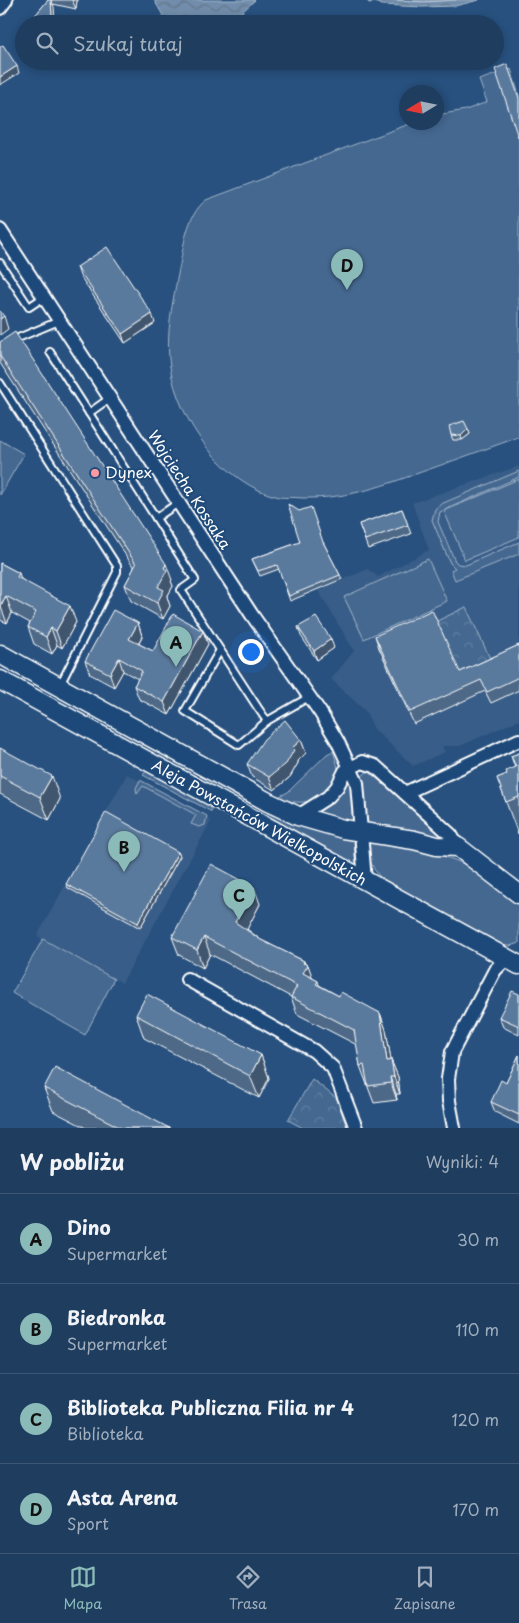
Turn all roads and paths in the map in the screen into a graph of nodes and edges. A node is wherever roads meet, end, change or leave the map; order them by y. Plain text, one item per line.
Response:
1 (6, 0) edge
2 (0, 8) edge
3 (0, 230) edge
4 (0, 264) edge
5 (44, 297) junction
6 (59, 321) junction
7 (0, 350) edge
8 (50, 352) dead end
9 (0, 383) edge
10 (110, 398) junction
11 (89, 413) junction
12 (178, 503) junction
13 (156, 518) junction
14 (220, 650) junction
15 (0, 654) edge
16 (0, 680) edge
17 (59, 686) junction
18 (309, 696) junction
19 (267, 721) junction
20 (519, 740) edge
21 (350, 768) junction
22 (405, 793) junction
23 (298, 816) junction
24 (361, 832) junction
25 (458, 847) junction
26 (365, 881) junction
27 (519, 894) edge
28 (515, 958) edge
29 (188, 979) dead end
30 (356, 1128) edge
31 (454, 1128) edge

1 - 2 street
3 - 5 street, Wojciecha Kossaka
4 - 5 lane
5 - 6 street, Wojciecha Kossaka
6 - 7 lane
6 - 10 street, Wojciecha Kossaka
8 - 11 lane
9 - 17 lane
10 - 11 lane
10 - 12 street, Wojciecha Kossaka
11 - 13 lane
12 - 13 lane
12 - 18 street, Wojciecha Kossaka
13 - 14 lane
14 - 19 lane
14 - 19 lane
15 - 17 main road, Aleja Powstańców Wielkopolskich
16 - 26 main road, Aleja Powstańców Wielkopolskich
17 - 23 main road, Aleja Powstańców Wielkopolskich
18 - 19 lane
18 - 21 street, Wojciecha Kossaka
20 - 22 street
21 - 22 street
21 - 23 street
21 - 24 street, Wojciecha Kossaka
22 - 25 street
23 - 24 main road, Aleja Powstańców Wielkopolskich
24 - 25 main road, Aleja Powstańców Wielkopolskich
24 - 26 street, Wojciecha Kossaka
25 - 27 main road
26 - 28 main road, Aleja Powstańców Wielkopolskich
28 - 31 street
29 - 30 street

